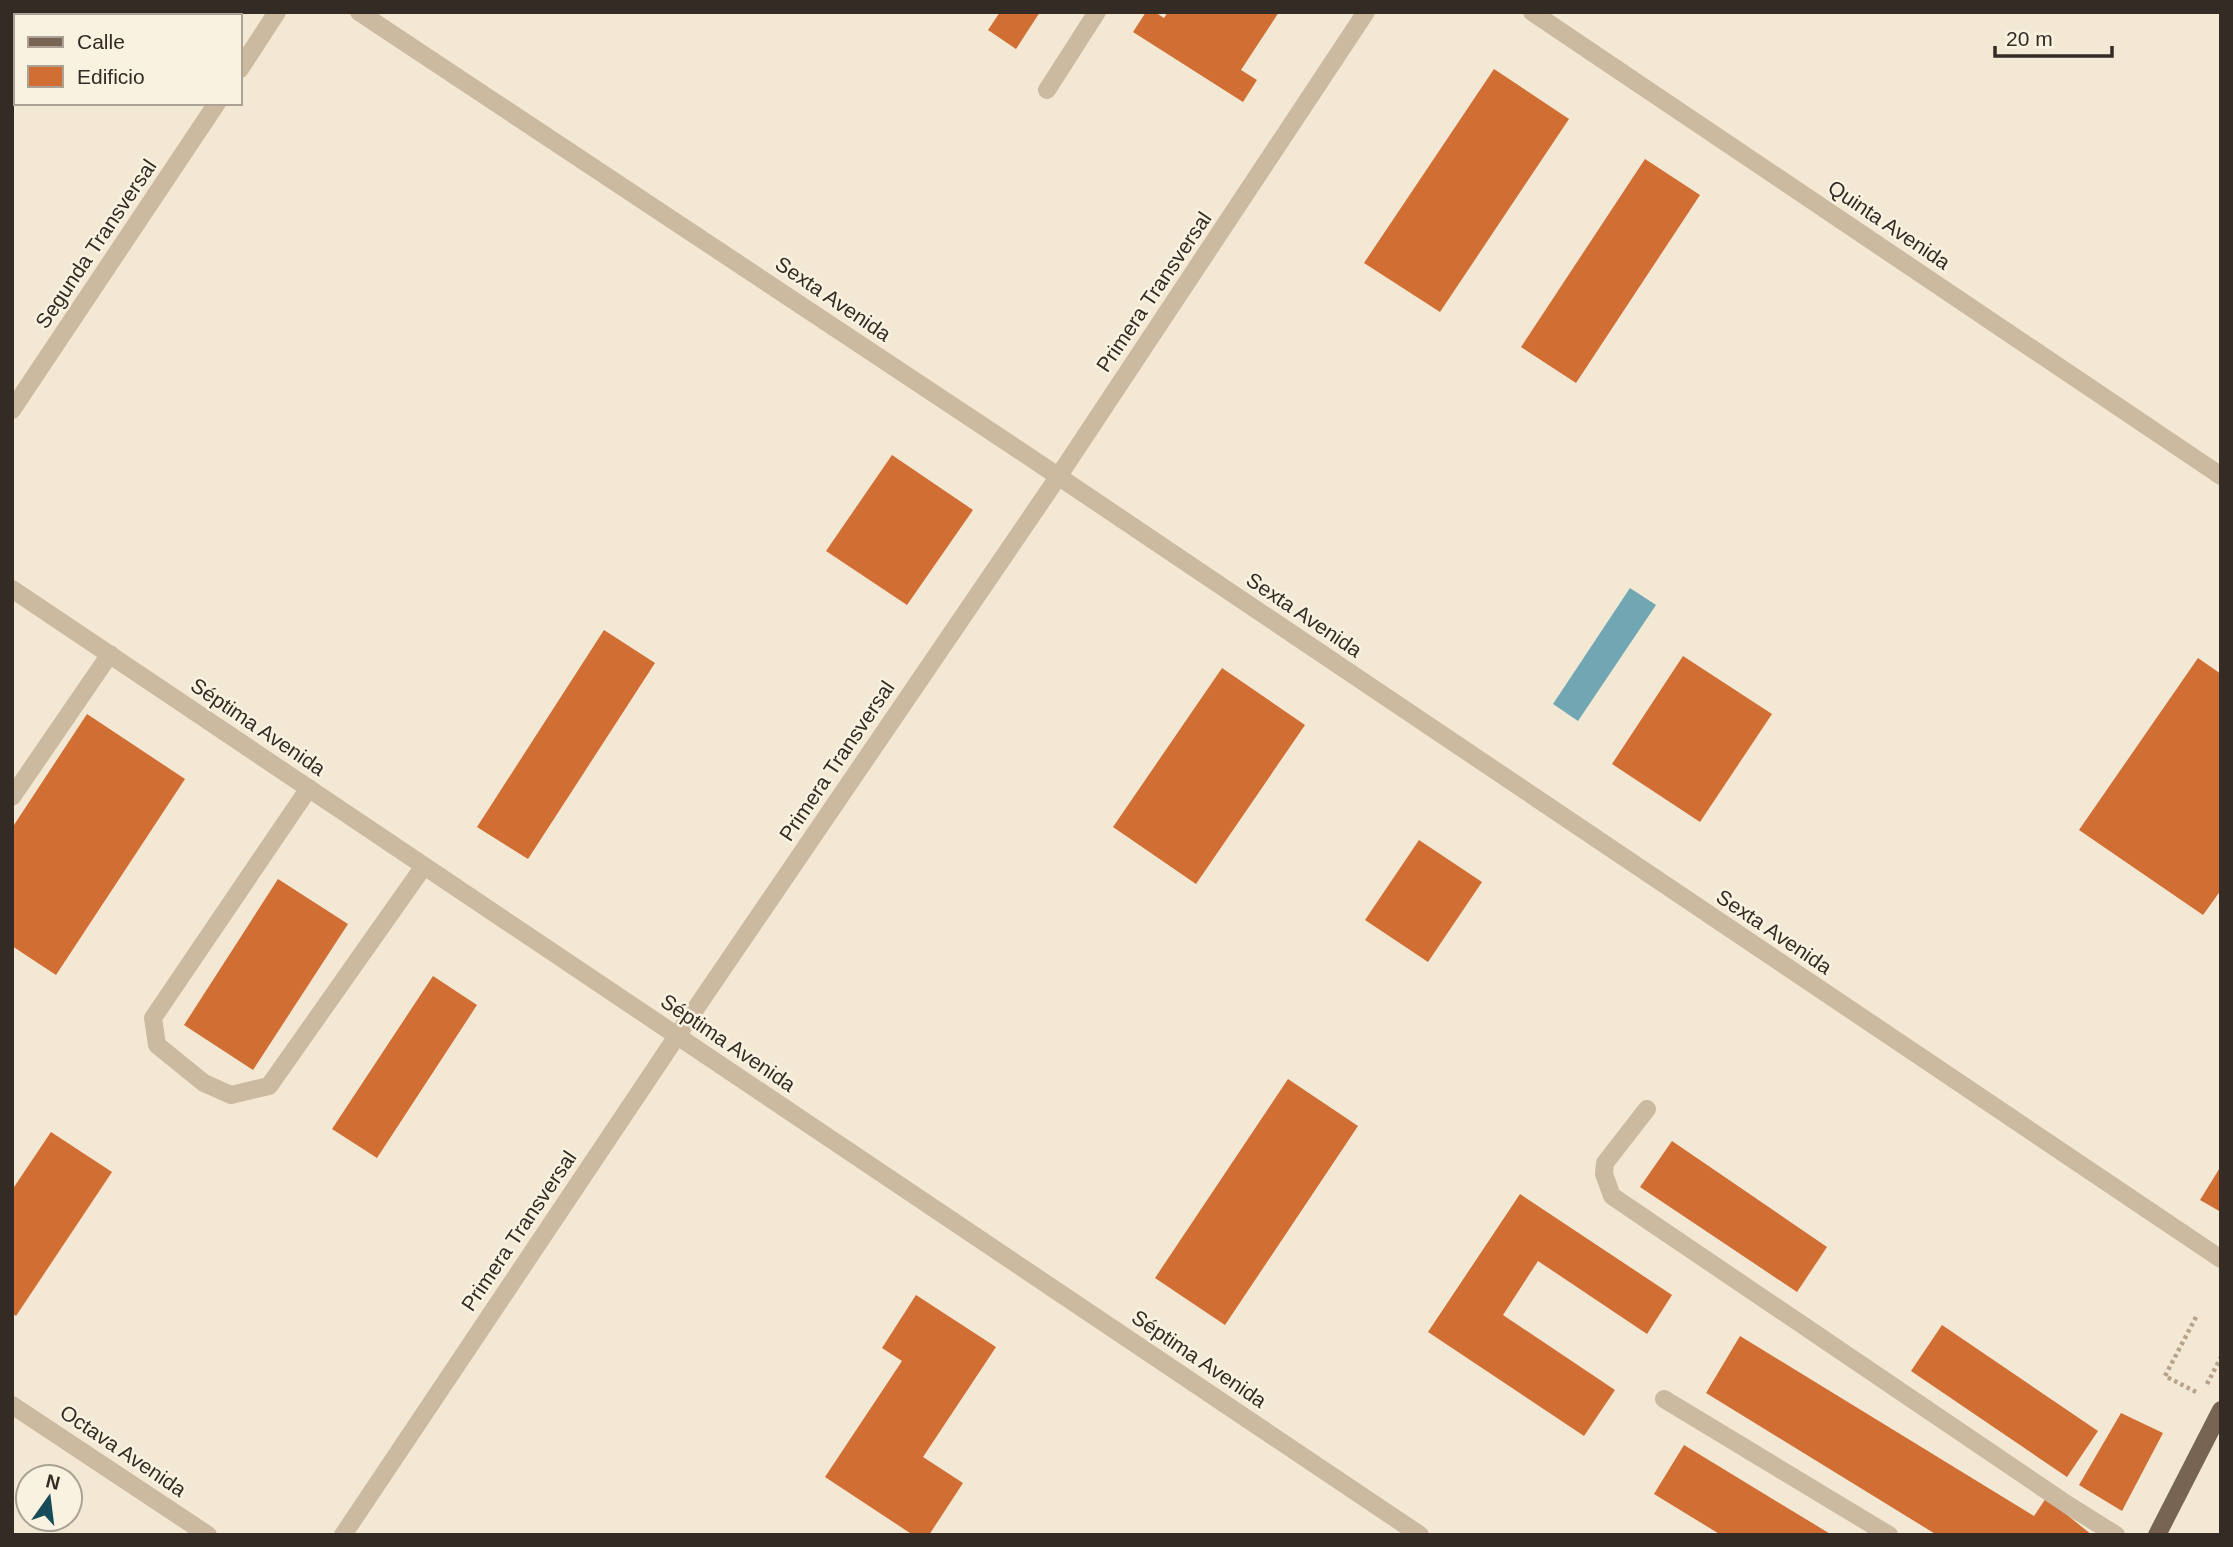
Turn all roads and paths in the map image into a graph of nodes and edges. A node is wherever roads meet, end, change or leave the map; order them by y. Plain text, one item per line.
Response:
1 (277, 12) edge
2 (359, 12) edge
3 (1097, 12) edge
4 (1366, 12) edge
5 (1532, 12) edge
6 (242, 66) edge
7 (1047, 90) dead end
8 (216, 105) edge
9 (12, 410) edge
10 (2221, 476) edge
11 (1058, 477) junction
12 (12, 589) edge
13 (110, 654) junction
14 (309, 788) junction
15 (12, 797) edge
16 (424, 866) junction
17 (677, 1036) junction
18 (1647, 1109) dead end
19 (2221, 1259) edge
20 (2196, 1317) dead end
21 (2202, 1395) dead end
22 (1664, 1399) dead end
23 (12, 1405) edge
24 (2221, 1410) edge
25 (208, 1535) edge
26 (343, 1535) edge
27 (1420, 1535) edge
28 (1889, 1535) edge
29 (2116, 1535) edge
30 (2157, 1535) edge

1 - 6 street
2 - 11 street, Sexta Avenida
3 - 7 street
4 - 11 street, Primera Transversal
5 - 10 street, Quinta Avenida
8 - 9 street, Segunda Transversal
11 - 17 street, Primera Transversal
11 - 19 street, Sexta Avenida
12 - 13 street, Séptima Avenida
13 - 14 street, Séptima Avenida
13 - 15 street
14 - 16 street, Séptima Avenida
14 - 16 street
16 - 17 street, Séptima Avenida
17 - 26 street, Primera Transversal
17 - 27 street, Séptima Avenida
18 - 29 street
20 - 21 path
22 - 28 street
23 - 25 street, Octava Avenida
24 - 30 main road

